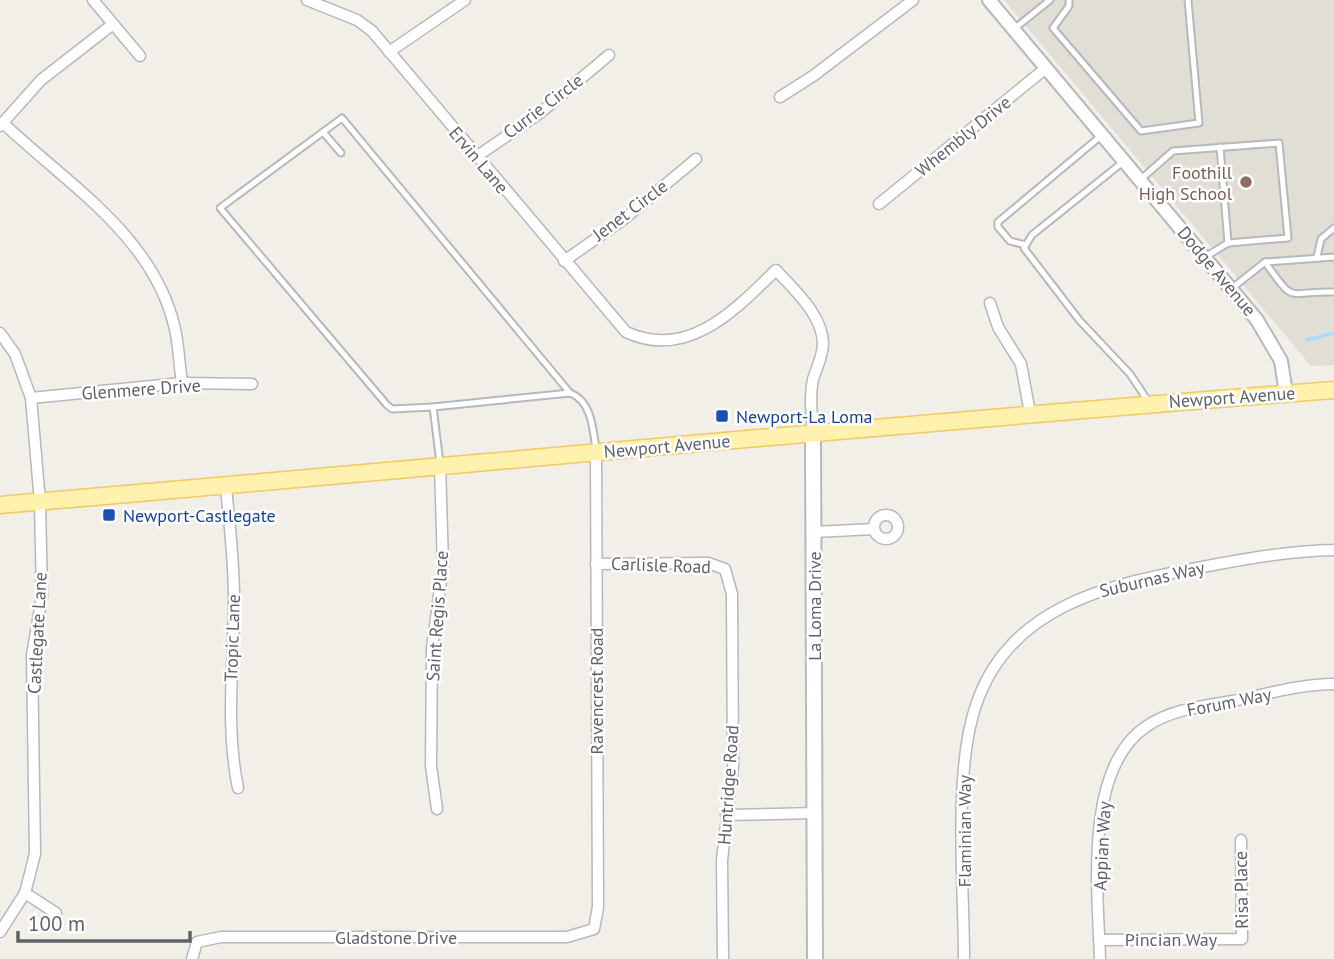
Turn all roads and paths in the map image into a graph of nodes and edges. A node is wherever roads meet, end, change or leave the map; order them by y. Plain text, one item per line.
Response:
1 (93, 0) edge
2 (307, 0) edge
3 (465, 0) edge
4 (913, 0) edge
5 (989, 0) edge
6 (1050, 0) edge
7 (1069, 0) edge
8 (1188, 0) edge
9 (1042, 3) edge
10 (113, 24) junction
11 (1014, 29) junction
12 (389, 52) junction
13 (610, 55) dead end
14 (140, 56) dead end
15 (1046, 68) junction
16 (780, 97) dead end
17 (1, 124) edge
18 (323, 132) junction
19 (1102, 135) junction
20 (1220, 148) junction
21 (341, 153) dead end
22 (476, 157) junction
23 (696, 159) dead end
24 (1124, 161) junction
25 (1140, 180) junction
26 (879, 204) dead end
27 (1334, 228) edge
28 (1228, 243) junction
29 (1026, 245) junction
30 (1205, 257) junction
31 (1317, 257) junction
32 (1334, 257) edge
33 (564, 261) junction
34 (1265, 262) junction
35 (776, 271) joint
36 (1231, 289) junction
37 (1334, 292) edge
38 (990, 303) dead end
39 (0, 334) edge
40 (182, 383) junction
41 (251, 384) dead end
42 (1334, 390) edge
43 (570, 393) junction
44 (1286, 393) junction
45 (31, 398) junction
46 (1149, 404) junction
47 (433, 407) junction
48 (1030, 413) junction
49 (813, 434) junction
50 (596, 452) junction
51 (440, 466) junction
52 (226, 488) junction
53 (40, 502) junction
54 (0, 505) edge
55 (874, 529) dead end
56 (814, 532) junction
57 (1334, 551) edge
58 (596, 564) junction
59 (725, 569) joint
60 (1334, 684) edge
61 (976, 704) joint
62 (1131, 740) joint
63 (238, 788) dead end
64 (436, 809) dead end
65 (816, 813) junction
66 (726, 815) junction
67 (1241, 841) dead end
68 (25, 893) junction
69 (56, 914) dead end
70 (594, 929) joint
71 (0, 932) edge
72 (1242, 939) joint
73 (1099, 940) junction
74 (192, 959) edge
75 (723, 959) edge
76 (815, 959) edge
77 (964, 959) edge
78 (1100, 959) edge

1 - 10 street
2 - 12 street, Ervin Lane
3 - 12 street
4 - 16 street
5 - 11 street, Dodge Avenue
6 - 9 lane
7 - 8 lane
9 - 11 lane
10 - 14 street
10 - 17 street
11 - 15 street, Dodge Avenue
12 - 22 street, Ervin Lane
13 - 22 street, Currie Circle
15 - 19 street, Dodge Avenue
15 - 26 street, Whembly Drive
17 - 40 street
18 - 21 lane
18 - 43 lane
18 - 47 lane
19 - 24 street, Dodge Avenue
19 - 29 lane
20 - 25 lane
20 - 28 lane
20 - 28 lane
22 - 33 street, Ervin Lane
23 - 33 street, Jenet Circle
24 - 25 street, Dodge Avenue
24 - 29 lane
25 - 30 street, Dodge Avenue
27 - 31 lane
28 - 30 lane
29 - 46 lane
30 - 36 street, Dodge Avenue
31 - 32 lane
31 - 34 lane
33 - 35 street, Ervin Lane
34 - 36 lane
34 - 37 lane
35 - 49 street, La Loma Drive
36 - 44 street, Dodge Avenue
38 - 48 street
39 - 45 street, Castlegate Lane
40 - 41 street, Glenmere Drive
40 - 45 street, Glenmere Drive
42 - 44 main road, Newport Avenue
43 - 47 lane
43 - 50 lane
44 - 46 main road, Newport Avenue
45 - 53 street, Castlegate Lane
46 - 48 main road, Newport Avenue
47 - 51 lane
48 - 49 main road, Newport Avenue
49 - 50 main road, Newport Avenue
49 - 56 main road, La Loma Drive
50 - 51 main road, Newport Avenue
50 - 58 street, Ravencrest Road
51 - 52 main road, Newport Avenue
51 - 64 street, Saint Regis Place
52 - 53 main road, Newport Avenue
52 - 63 street, Tropic Lane
53 - 54 main road, Newport Avenue
53 - 68 street, Castlegate Lane
55 - 56 street
56 - 65 main road, La Loma Drive
57 - 61 street, Suburnas Way
58 - 59 street, Carlisle Road
58 - 70 street, Ravencrest Road
59 - 66 street, Huntridge Road
60 - 62 street, Forum Way
61 - 77 street, Flaminian Way
62 - 73 street, Appian Way
65 - 66 street
65 - 76 main road, La Loma Drive
66 - 75 street, Huntridge Road
67 - 72 street, Risa Place
68 - 69 street
68 - 71 street, Castlegate Lane
70 - 74 street, Gladstone Drive
72 - 73 street, Pincian Way
73 - 78 street, Appian Way

